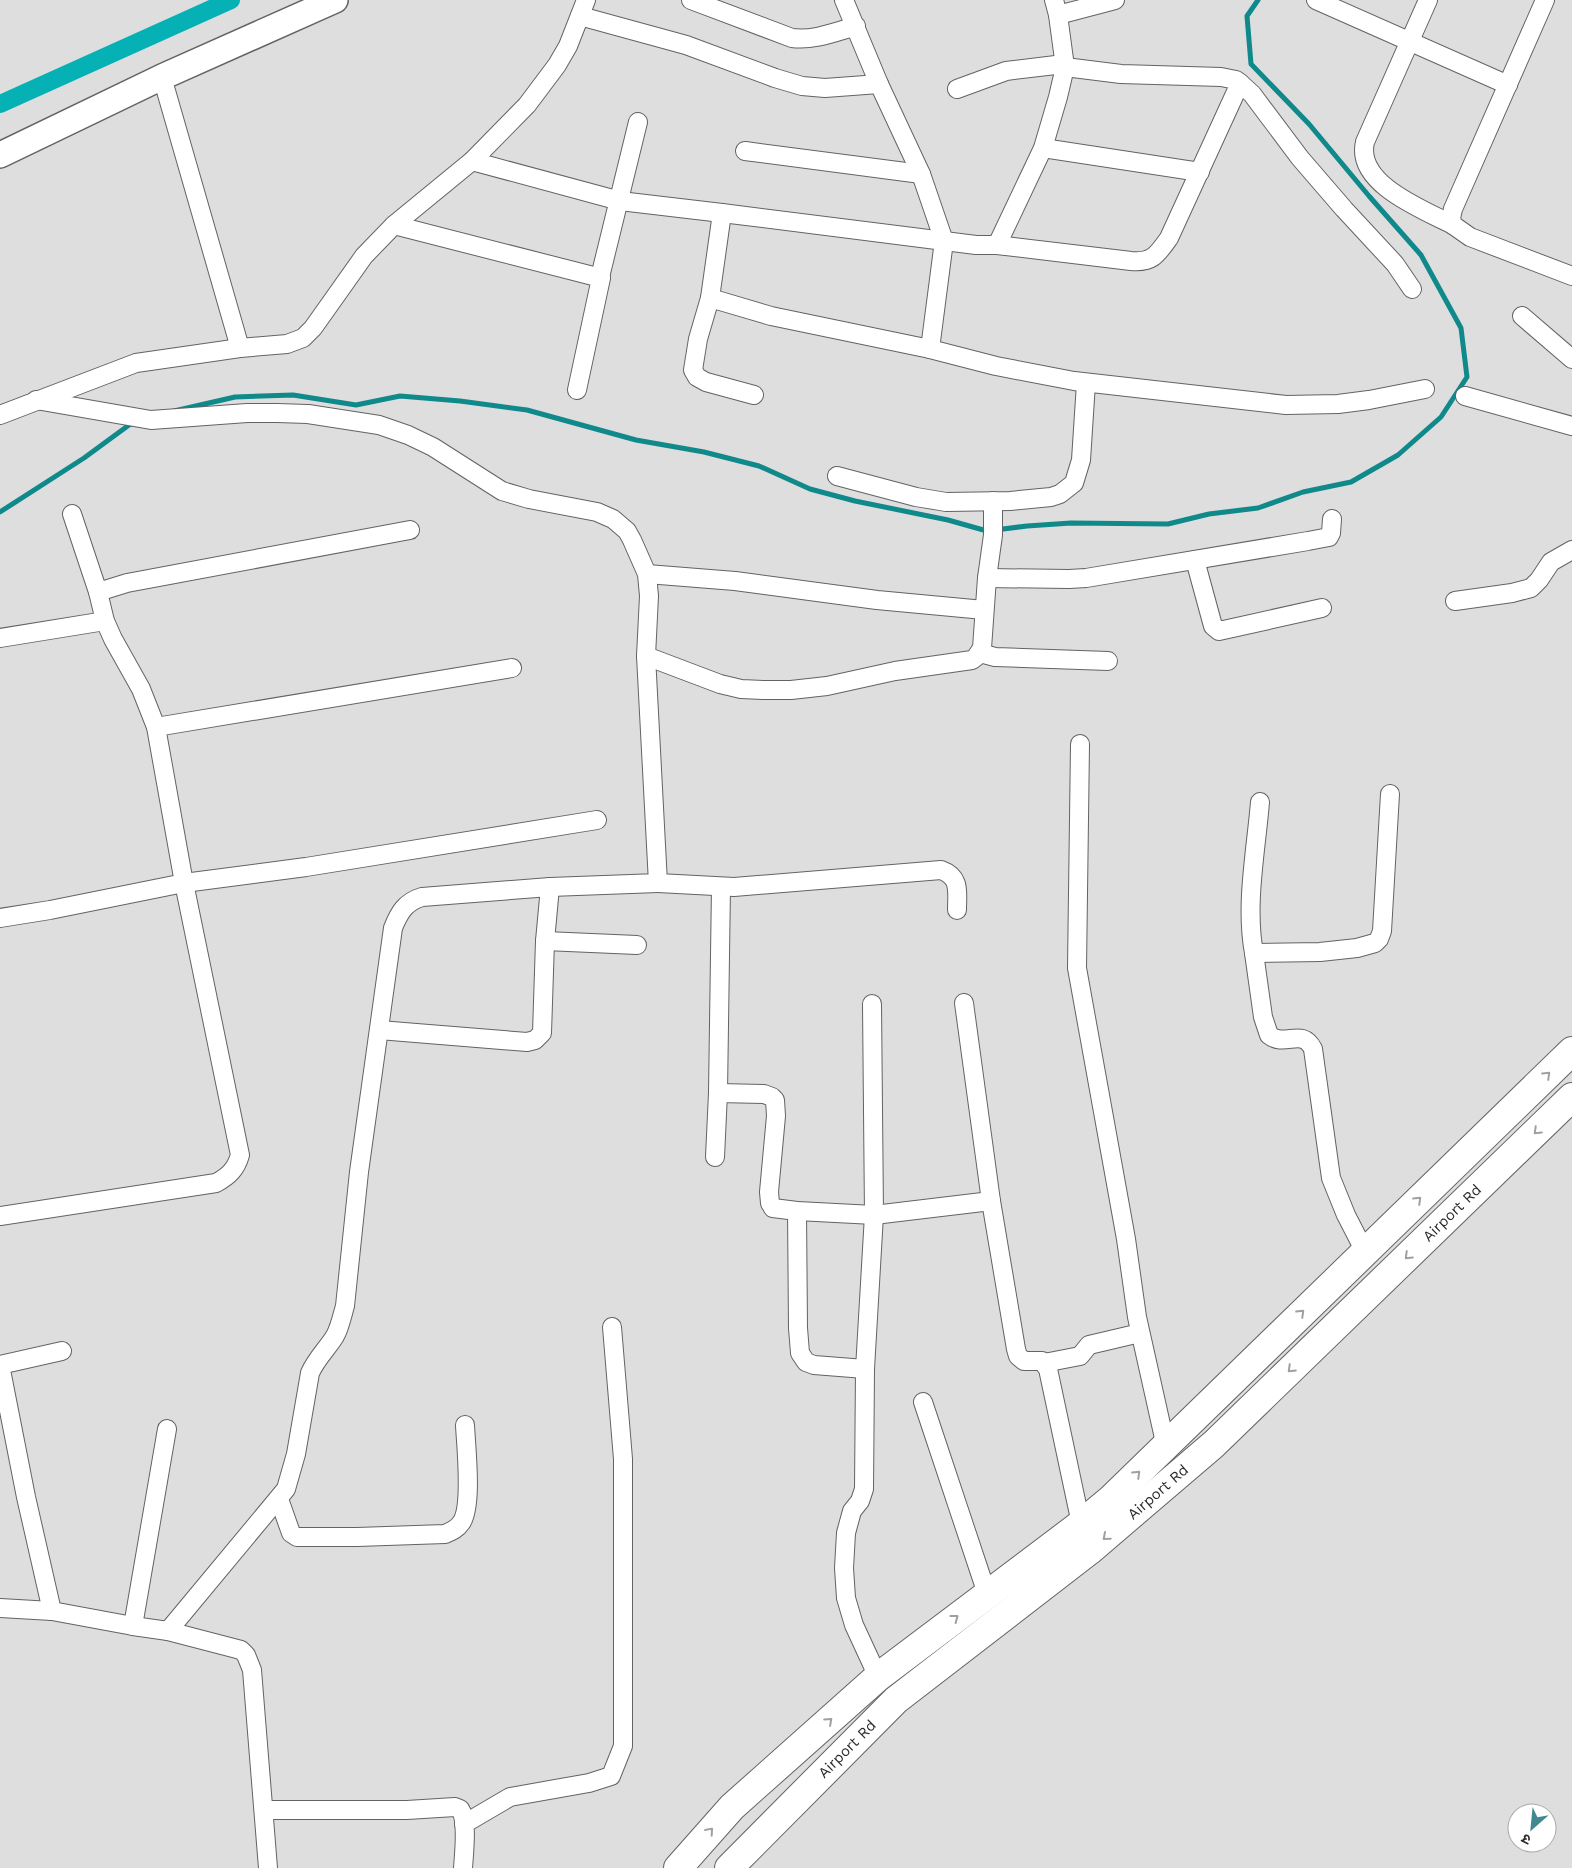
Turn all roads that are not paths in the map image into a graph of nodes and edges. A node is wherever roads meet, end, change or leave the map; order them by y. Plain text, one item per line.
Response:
1 (334, 0) edge
2 (586, 0) edge
3 (690, 0) edge
4 (844, 0) edge
5 (1115, 0) edge
6 (1316, 0) edge
7 (1428, 0) edge
8 (1545, 0) edge
9 (1056, 7) edge
10 (580, 16) junction
11 (856, 26) junction
12 (1410, 42) junction
13 (1065, 66) junction
14 (162, 78) junction
15 (1240, 83) junction
16 (879, 84) junction
17 (1508, 85) junction
18 (957, 89) dead end
19 (638, 122) dead end
20 (1043, 148) junction
21 (745, 151) dead end
22 (0, 155) edge
23 (472, 161) junction
24 (1200, 172) junction
25 (921, 174) junction
26 (620, 201) junction
27 (722, 213) junction
28 (394, 225) junction
29 (1453, 225) junction
30 (944, 240) junction
31 (997, 245) junction
32 (1572, 276) edge
33 (600, 277) junction
34 (1412, 289) dead end
35 (710, 298) junction
36 (1522, 316) dead end
37 (240, 348) junction
38 (930, 349) junction
39 (1572, 359) edge
40 (1086, 383) junction
41 (1425, 389) dead end
42 (577, 390) dead end
43 (754, 395) dead end
44 (1465, 396) dead end
45 (36, 400) junction
46 (0, 415) edge
47 (1572, 426) edge
48 (837, 476) dead end
49 (993, 505) junction
50 (72, 514) dead end
51 (1332, 519) dead end
52 (410, 530) dead end
53 (1572, 550) edge
54 (1196, 560) junction
55 (647, 574) junction
56 (987, 578) junction
57 (98, 592) junction
58 (1455, 602) dead end
59 (1322, 608) dead end
60 (984, 610) junction
61 (105, 620) junction
62 (0, 638) edge
63 (980, 653) junction
64 (646, 656) junction
65 (1108, 661) dead end
66 (512, 668) dead end
67 (156, 727) junction
68 (1080, 744) dead end
69 (1390, 794) dead end
70 (1260, 802) dead end
71 (597, 820) dead end
72 (184, 883) junction
73 (658, 884) junction
74 (721, 886) junction
75 (550, 888) junction
76 (956, 910) dead end
77 (0, 918) edge
78 (545, 941) junction
79 (637, 945) dead end
80 (1254, 953) junction
81 (964, 1003) dead end
82 (872, 1004) dead end
83 (379, 1030) junction
84 (1572, 1051) edge
85 (718, 1093) junction
86 (1572, 1097) edge
87 (715, 1157) dead end
88 (991, 1201) junction
89 (797, 1212) junction
90 (0, 1216) edge
91 (874, 1216) junction
92 (1365, 1252) junction
93 (612, 1327) dead end
94 (1140, 1333) junction
95 (62, 1351) dead end
96 (1044, 1363) junction
97 (0, 1365) edge
98 (865, 1369) junction
99 (923, 1402) dead end
100 (465, 1425) dead end
101 (167, 1429) dead end
102 (1166, 1447) junction
103 (279, 1499) junction
104 (1081, 1524) junction
105 (987, 1594) junction
106 (0, 1608) edge
107 (52, 1611) junction
108 (133, 1626) junction
109 (168, 1630) junction
110 (878, 1677) junction
111 (264, 1810) junction
112 (464, 1824) junction
113 (268, 1868) edge
114 (463, 1868) edge
115 (678, 1868) edge
116 (729, 1868) edge

1 - 14 street
2 - 10 street
3 - 11 street
4 - 11 street
5 - 9 street
6 - 12 street
7 - 12 street
8 - 17 street
9 - 13 street
10 - 16 street
10 - 23 street
11 - 16 street
12 - 17 street
12 - 29 street
13 - 15 street
13 - 18 street
13 - 20 street
14 - 22 street
14 - 37 street
15 - 24 street
15 - 34 street
16 - 25 street
17 - 29 street
19 - 26 street
20 - 24 street
20 - 31 street
21 - 25 street
23 - 26 street
23 - 28 street
24 - 31 street
25 - 30 street
26 - 27 street
26 - 33 street
27 - 30 street
27 - 35 street
28 - 33 street
28 - 37 street
29 - 32 street
30 - 31 street
30 - 38 street
33 - 42 street
35 - 38 street
35 - 43 street
36 - 39 street
37 - 45 street
38 - 40 street
40 - 41 street
40 - 49 street
44 - 47 street
45 - 46 street
45 - 55 street
48 - 49 street
49 - 56 street
50 - 57 street
51 - 54 street
52 - 57 street
53 - 58 street
54 - 56 street
54 - 59 street
55 - 60 street
55 - 64 street
56 - 60 street
57 - 61 street
60 - 63 street
61 - 62 street
61 - 67 street
63 - 64 street
63 - 65 street
64 - 73 street
66 - 67 street
67 - 72 street
68 - 94 street
69 - 80 street
70 - 80 street
71 - 72 street
72 - 77 street
72 - 90 street
73 - 74 street
73 - 75 street
74 - 76 street
74 - 85 street
75 - 78 street
75 - 83 street
78 - 79 street
78 - 83 street
80 - 92 street
81 - 88 street
82 - 91 street
83 - 103 street
92 -> 84 main road
85 - 87 street
85 - 89 street
86 -> 116 main road, Airport Rd
88 - 91 street
88 - 96 street
89 - 91 street
89 - 98 street
91 - 98 street
102 -> 92 main road
93 - 112 street
94 - 96 street
94 - 102 street
95 - 97 street
96 - 104 street
97 - 107 street
98 - 110 street
99 - 105 street
100 - 103 street
101 - 108 street
104 -> 102 main road
103 - 109 street
104 - 105 main road
110 -> 105 main road
106 - 107 street
107 - 108 street
108 - 109 street
109 - 111 street
115 -> 110 main road
111 - 112 street
111 - 113 street
112 - 114 street

